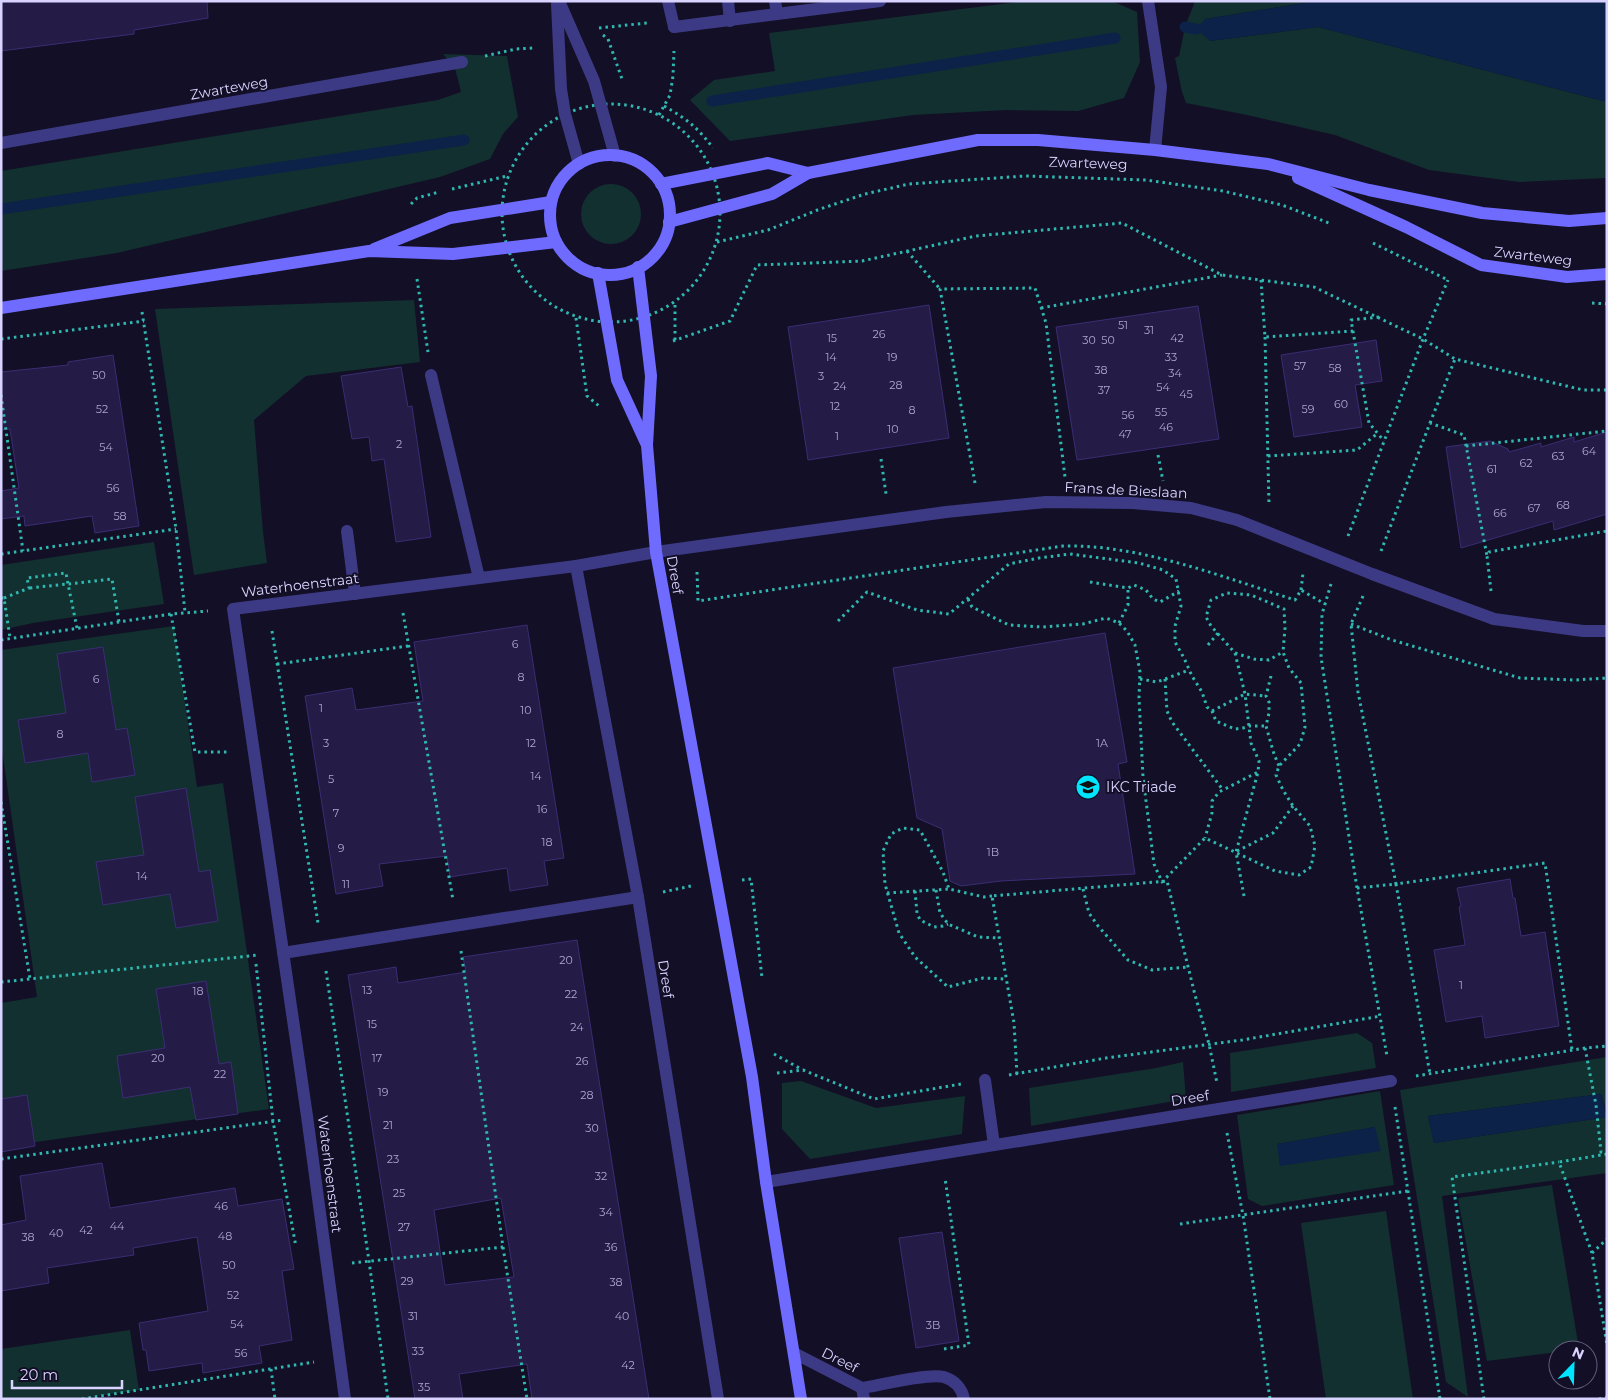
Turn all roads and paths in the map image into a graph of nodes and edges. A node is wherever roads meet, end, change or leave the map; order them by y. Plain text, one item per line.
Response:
1 (558, 1) edge
2 (668, 1) edge
3 (728, 1) edge
4 (775, 1) edge
5 (880, 1) edge
6 (1148, 1) edge
7 (777, 14) junction
8 (730, 21) junction
9 (674, 28) junction
10 (596, 29) dead end
11 (533, 48) dead end
12 (462, 62) joint
13 (602, 104) junction
14 (565, 114) junction
15 (659, 115) junction
16 (542, 128) dead end
17 (1, 143) edge
18 (1155, 150) junction
19 (615, 156) junction
20 (579, 164) junction
21 (1268, 164) junction
22 (713, 173) junction
23 (808, 173) junction
24 (661, 184) junction
25 (551, 202) junction
26 (721, 209) junction
27 (1607, 218) edge
28 (669, 222) junction
29 (1334, 225) dead end
30 (1368, 240) dead end
31 (556, 242) junction
32 (369, 251) junction
33 (907, 251) junction
34 (638, 267) junction
35 (598, 274) junction
36 (1607, 274) edge
37 (1222, 275) junction
38 (417, 278) dead end
39 (1261, 280) junction
40 (138, 287) junction
41 (940, 289) junction
42 (1, 308) edge
43 (1041, 308) junction
44 (1379, 317) junction
45 (144, 320) junction
46 (1353, 332) junction
47 (1265, 337) junction
48 (1, 339) edge
49 (1424, 339) junction
50 (648, 345) junction
51 (611, 348) junction
52 (581, 350) dead end
53 (1455, 359) junction
54 (431, 375) joint
55 (1607, 390) edge
56 (1, 395) edge
57 (1430, 423) junction
58 (1607, 430) edge
59 (1378, 433) junction
60 (1384, 442) junction
61 (647, 445) junction
62 (1466, 446) junction
63 (1268, 456) junction
64 (882, 458) dead end
65 (1069, 502) junction
66 (979, 509) junction
67 (889, 520) junction
68 (176, 529) junction
69 (347, 531) dead end
70 (1607, 531) edge
71 (1269, 533) junction
72 (696, 547) junction
73 (23, 551) junction
74 (656, 552) junction
75 (1, 554) edge
76 (1486, 556) junction
77 (1339, 560) junction
78 (576, 566) junction
79 (1372, 574) junction
80 (479, 578) junction
81 (1090, 582) dead end
82 (68, 584) junction
83 (29, 588) junction
84 (399, 588) junction
85 (1128, 588) junction
86 (1179, 591) junction
87 (355, 594) junction
88 (3, 598) edge
89 (968, 598) junction
90 (1325, 604) junction
91 (268, 605) junction
92 (233, 609) junction
93 (185, 612) junction
94 (171, 614) junction
95 (1494, 619) junction
96 (838, 621) dead end
97 (119, 622) junction
98 (1119, 623) junction
99 (1351, 624) junction
100 (77, 628) junction
101 (1607, 631) edge
102 (1218, 633) junction
103 (10, 638) junction
104 (1, 640) edge
105 (1208, 644) dead end
106 (408, 646) junction
107 (1283, 652) junction
108 (1235, 653) junction
109 (278, 664) junction
110 (1189, 670) junction
111 (1271, 676) dead end
112 (1607, 678) edge
113 (1140, 679) junction
114 (1165, 679) junction
115 (1245, 694) junction
116 (1266, 696) junction
117 (1212, 712) junction
118 (1249, 726) junction
119 (1266, 726) junction
120 (230, 761) dead end
121 (1279, 766) junction
122 (1258, 772) junction
123 (1222, 790) junction
124 (1, 802) edge
125 (1293, 806) junction
126 (1205, 838) junction
127 (1236, 852) junction
128 (1162, 882) junction
129 (1396, 884) junction
130 (1357, 888) junction
131 (949, 889) junction
132 (1083, 889) junction
133 (936, 890) junction
134 (915, 891) junction
135 (887, 893) junction
136 (992, 896) junction
137 (1244, 896) dead end
138 (638, 897) junction
139 (948, 924) junction
140 (457, 925) junction
141 (999, 938) junction
142 (254, 946) dead end
143 (322, 947) junction
144 (283, 953) junction
145 (255, 956) junction
146 (1188, 967) junction
147 (30, 979) junction
148 (1006, 979) junction
149 (1, 982) edge
150 (1381, 1016) junction
151 (1210, 1044) junction
152 (1607, 1046) edge
153 (1585, 1048) junction
154 (1572, 1050) junction
155 (1017, 1074) junction
156 (1430, 1074) junction
157 (752, 1077) junction
158 (985, 1080) junction
159 (1391, 1080) junction
160 (1222, 1108) junction
161 (307, 1116) junction
162 (273, 1121) junction
163 (994, 1145) junction
164 (942, 1153) junction
165 (1607, 1154) edge
166 (1, 1159) edge
167 (1559, 1162) junction
168 (766, 1182) junction
169 (1408, 1191) junction
170 (1242, 1215) junction
171 (1180, 1224) dead end
172 (1607, 1239) edge
173 (503, 1247) junction
174 (297, 1251) dead end
175 (1592, 1253) junction
176 (369, 1261) junction
177 (327, 1266) junction
178 (1607, 1345) edge
179 (943, 1350) dead end
180 (794, 1353) junction
181 (339, 1358) junction
182 (271, 1369) junction
183 (863, 1393) edge
184 (1607, 1398) edge
185 (82, 1399) edge
186 (275, 1399) edge
187 (345, 1399) edge
188 (388, 1399) edge
189 (528, 1399) edge
190 (718, 1399) edge
191 (801, 1399) edge
192 (964, 1399) edge
193 (1270, 1399) edge
194 (1440, 1399) edge
195 (1484, 1399) edge
196 (1599, 1399) edge

1 - 13 street
1 - 14 street
2 - 9 street
3 - 8 street
4 - 7 street
5 - 7 street
6 - 18 street
7 - 8 street
8 - 9 street
9 - 10 path
9 - 15 path
11 - 12 path
12 - 17 street, Zwarteweg
13 - 14 path
13 - 15 path
13 - 19 street
14 - 16 path
14 - 20 street
15 - 22 path
18 - 21 main road, Zwarteweg
18 - 23 main road, Zwarteweg
19 - 20 main road
19 - 24 main road
20 - 25 main road
21 - 27 main road, Zwarteweg
21 - 36 main road, Zwarteweg
22 - 23 main road, Zwarteweg
22 - 24 main road, Zwarteweg
22 - 26 path
23 - 26 main road, Zwarteweg
24 - 28 main road
25 - 31 main road
25 - 32 main road
26 - 28 main road, Zwarteweg
26 - 29 path, Zwarteweg
28 - 34 main road
30 - 49 path
31 - 32 main road
31 - 35 main road
32 - 40 main road
33 - 37 path
33 - 41 path
33 - 50 path
34 - 35 main road
34 - 50 main road, Dreef
35 - 51 main road, Dreef
37 - 39 path
37 - 43 path
38 - 54 path
39 - 44 path
39 - 47 path
40 - 42 main road
40 - 45 path
41 - 43 path
41 - 66 path
43 - 65 path
44 - 46 path
44 - 49 path
45 - 48 path
45 - 68 path
46 - 47 path
46 - 59 path
47 - 63 path
49 - 53 path
49 - 60 path
50 - 61 main road, Dreef
51 - 52 path
51 - 61 main road, Dreef
53 - 55 path
53 - 57 path
54 - 80 street
56 - 73 path
57 - 62 path
57 - 79 path
58 - 62 path
59 - 60 path
59 - 63 path
60 - 77 path
61 - 74 main road, Dreef
62 - 76 path
63 - 71 path
64 - 67 path
65 - 66 street, Frans de Bieslaan
65 - 71 street, Frans de Bieslaan
66 - 67 street, Frans de Bieslaan
67 - 72 street, Frans de Bieslaan
68 - 73 path
68 - 93 path
69 - 87 street
70 - 76 path
71 - 77 street, Frans de Bieslaan
72 - 74 street, Frans de Bieslaan
72 - 90 path
73 - 75 path
74 - 78 street, Waterhoenstraat
74 - 157 main road, Dreef
76 - 95 path
77 - 79 street, Frans de Bieslaan
77 - 90 path
78 - 80 street, Waterhoenstraat
78 - 138 street, Dreef
79 - 95 street, Frans de Bieslaan
79 - 99 path
80 - 84 street, Waterhoenstraat
81 - 85 path
82 - 83 path
82 - 83 path
82 - 97 path
82 - 100 path
83 - 88 path
84 - 87 street, Waterhoenstraat
84 - 106 path
85 - 86 path
85 - 98 path
86 - 89 path
86 - 110 path
87 - 91 street, Waterhoenstraat
88 - 103 path
89 - 96 path
89 - 98 path
90 - 130 path
91 - 92 street, Waterhoenstraat
91 - 109 path
92 - 93 path
92 - 144 street, Waterhoenstraat
93 - 94 path
94 - 97 path
94 - 120 path
95 - 101 street, Frans de Bieslaan
97 - 100 path
98 - 113 path
99 - 112 path
99 - 129 path
100 - 103 path
102 - 105 path
102 - 107 path
102 - 108 path
103 - 104 path
106 - 109 path
106 - 140 path
107 - 108 path
107 - 121 path
108 - 115 path
109 - 143 path
110 - 114 path
110 - 117 path
111 - 116 path
113 - 114 path
113 - 128 path
114 - 123 path
115 - 116 path
115 - 117 path
115 - 118 path
116 - 119 path
117 - 118 path
118 - 119 path
118 - 122 path
119 - 121 path
121 - 125 path
122 - 123 path
122 - 127 path
123 - 126 path
124 - 147 path
125 - 127 path
125 - 127 path
126 - 127 path
126 - 128 path
127 - 137 path
128 - 132 path
128 - 146 path
129 - 130 path
129 - 154 path
129 - 156 path
130 - 150 path
131 - 133 path
131 - 135 path
131 - 136 path
132 - 136 path
132 - 146 path
133 - 134 path
133 - 139 path
134 - 135 path
134 - 139 path
135 - 148 path
136 - 141 path
138 - 140 street
138 - 190 street, Dreef
139 - 141 path
140 - 143 street
140 - 173 path
141 - 148 path
142 - 145 path
143 - 144 street
143 - 176 path
144 - 145 path
144 - 161 street, Waterhoenstraat
145 - 147 path
145 - 162 path
146 - 151 path
147 - 149 path
148 - 155 path
150 - 151 path
150 - 159 path
151 - 155 path
151 - 160 path
152 - 153 path
153 - 154 path
153 - 165 path
154 - 156 path
155 - 158 path
156 - 159 path
157 - 158 path
157 - 168 main road, Dreef
158 - 163 street
159 - 160 street, Dreef
159 - 169 path
160 - 163 street, Dreef
160 - 170 path
161 - 162 path
161 - 177 street, Waterhoenstraat
162 - 166 path
162 - 174 path
163 - 164 street, Dreef
164 - 168 street, Dreef
164 - 179 path
165 - 167 path
167 - 175 path
167 - 195 path
168 - 180 main road, Dreef
169 - 170 path
169 - 194 path
170 - 171 path
170 - 193 path
172 - 175 path
173 - 176 path
173 - 189 path
175 - 178 path
176 - 177 path
176 - 188 path
177 - 181 street, Waterhoenstraat
180 - 183 street, Dreef
180 - 191 main road, Dreef
181 - 182 path
181 - 187 street, Waterhoenstraat
182 - 185 path
182 - 186 path
183 - 192 street
184 - 196 path

